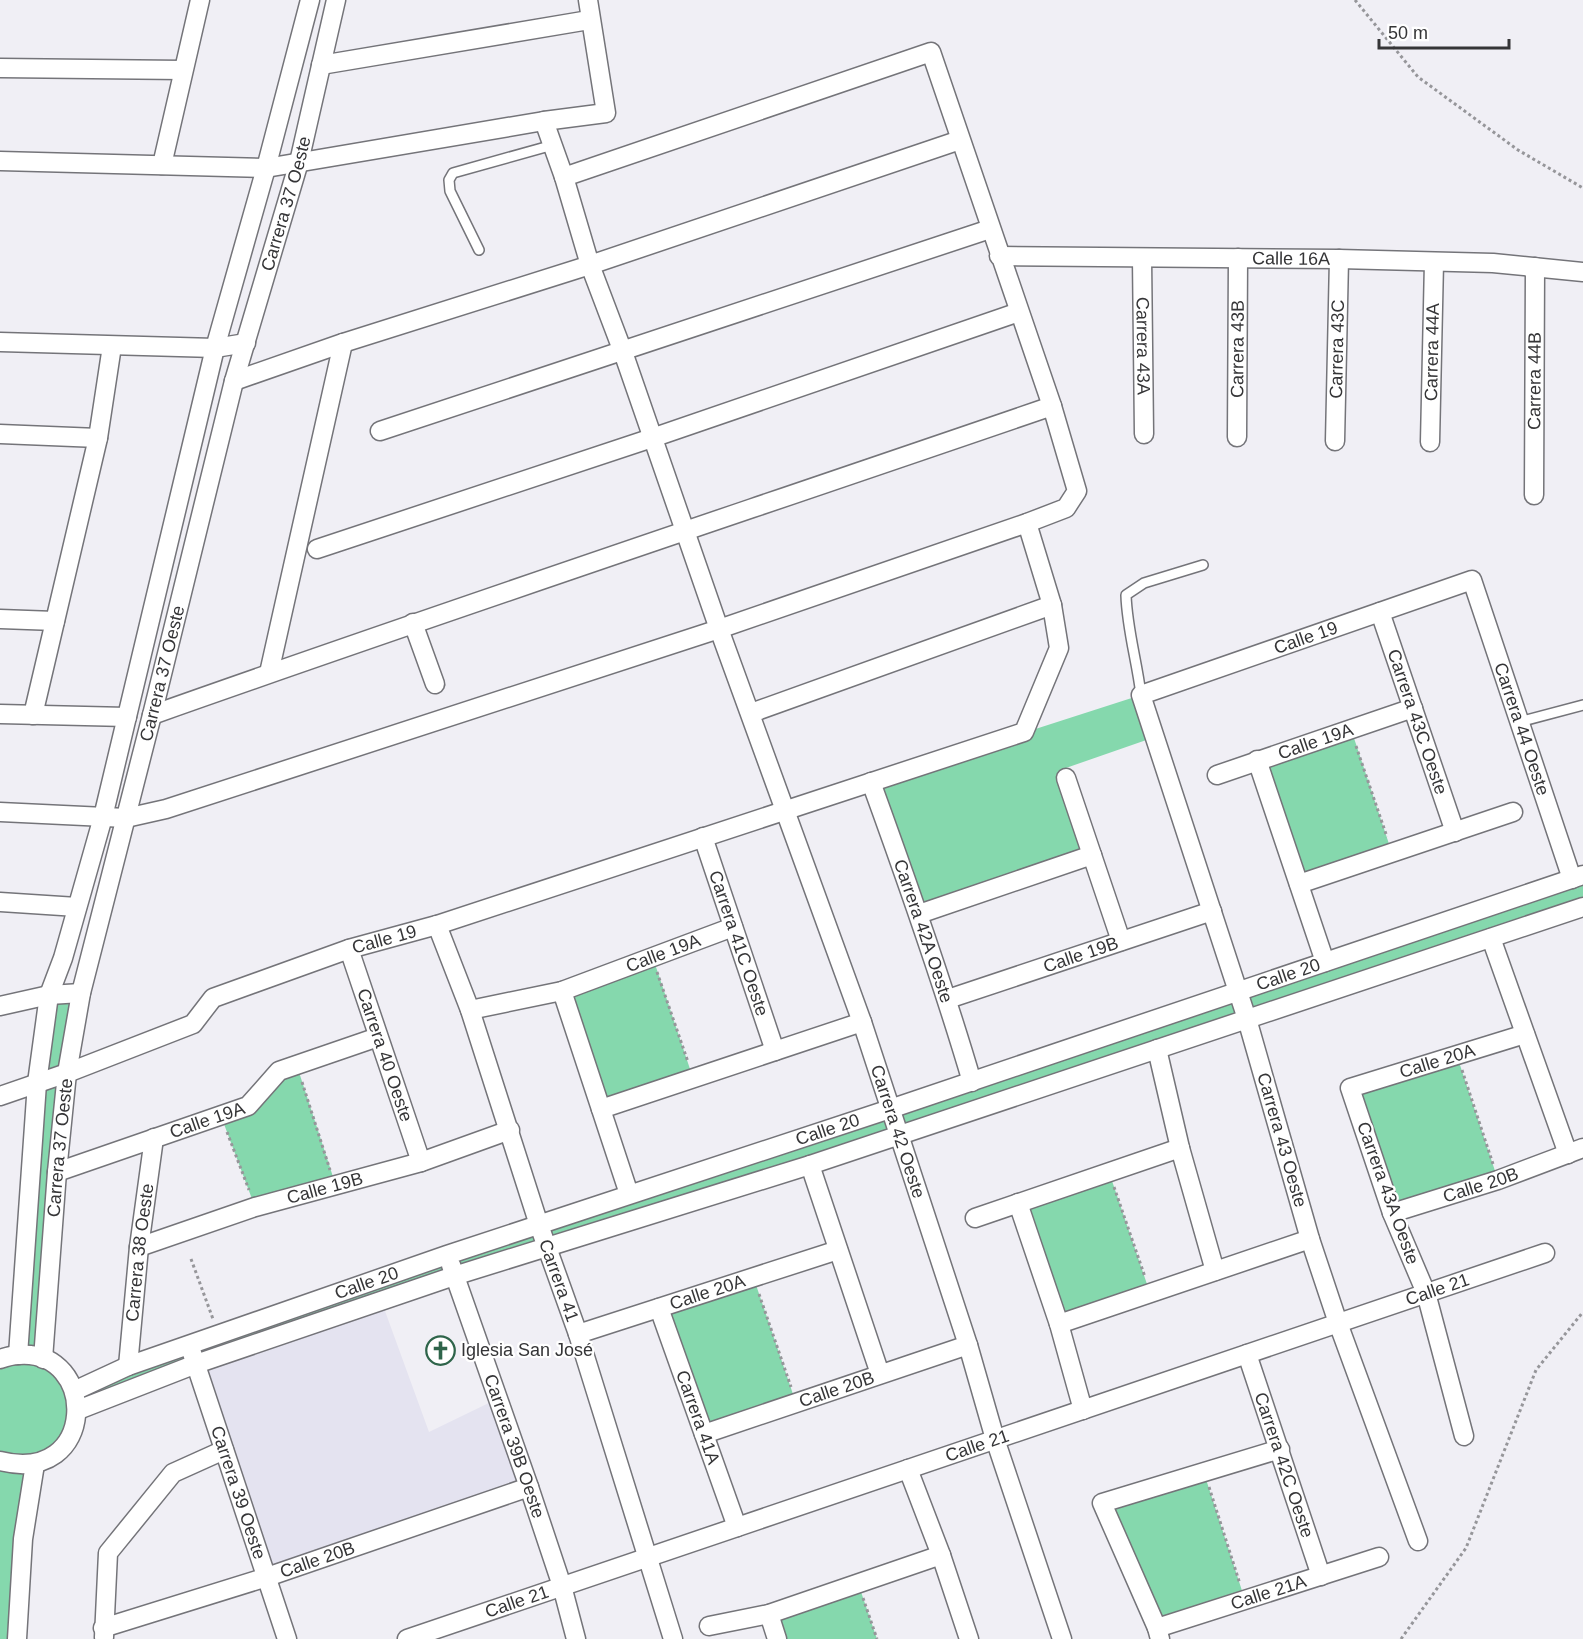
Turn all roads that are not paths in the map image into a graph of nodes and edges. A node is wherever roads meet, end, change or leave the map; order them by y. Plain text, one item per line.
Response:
1 (200, 0) edge
2 (310, 0) edge
3 (336, 0) edge
4 (588, 0) edge
5 (590, 20) junction
6 (321, 65) junction
7 (0, 69) edge
8 (183, 70) junction
9 (544, 121) junction
10 (960, 140) junction
11 (553, 145) junction
12 (0, 161) edge
13 (299, 162) junction
14 (162, 165) junction
15 (266, 168) junction
16 (564, 177) junction
17 (990, 229) junction
18 (479, 250) dead end
19 (999, 256) junction
20 (1142, 258) junction
21 (1238, 258) junction
22 (1339, 259) junction
23 (1434, 262) junction
24 (590, 265) junction
25 (1535, 267) junction
26 (1583, 272) edge
27 (1019, 312) junction
28 (0, 342) edge
29 (246, 343) junction
30 (343, 343) junction
31 (112, 346) junction
32 (215, 348) junction
33 (623, 352) junction
34 (234, 381) junction
35 (1052, 406) junction
36 (380, 431) dead end
37 (0, 434) edge
38 (1144, 434) dead end
39 (1237, 437) dead end
40 (98, 438) junction
41 (652, 438) junction
42 (1335, 441) dead end
43 (1430, 442) dead end
44 (1534, 495) dead end
45 (1028, 524) junction
46 (685, 532) junction
47 (316, 549) dead end
48 (1203, 566) dead end
49 (1472, 580) joint
50 (1052, 606) junction
51 (1380, 612) junction
52 (0, 619) edge
53 (56, 621) junction
54 (413, 623) junction
55 (719, 629) junction
56 (269, 674) junction
57 (435, 684) dead end
58 (1141, 695) junction
59 (1583, 705) edge
60 (1413, 708) junction
61 (751, 713) junction
62 (0, 714) edge
63 (33, 715) junction
64 (152, 715) junction
65 (127, 717) junction
66 (1519, 722) junction
67 (1257, 760) junction
68 (1217, 775) dead end
69 (1066, 777) dead end
70 (871, 782) junction
71 (785, 810) junction
72 (0, 812) edge
73 (1514, 812) dead end
74 (103, 817) junction
75 (126, 818) junction
76 (1455, 832) junction
77 (703, 837) junction
78 (1092, 855) junction
79 (1577, 877) edge
80 (1299, 884) junction
81 (0, 902) edge
82 (76, 907) junction
83 (1583, 907) edge
84 (1212, 911) junction
85 (920, 914) junction
86 (437, 925) junction
87 (733, 927) junction
88 (1491, 938) junction
89 (1121, 941) junction
90 (349, 949) junction
91 (1325, 962) junction
92 (562, 991) junction
93 (1238, 992) junction
94 (81, 993) junction
95 (49, 995) junction
96 (948, 999) junction
97 (0, 1006) edge
98 (470, 1010) junction
99 (1247, 1019) junction
100 (862, 1022) junction
101 (1525, 1034) junction
102 (378, 1036) junction
103 (1157, 1049) junction
104 (775, 1051) junction
105 (67, 1073) junction
106 (972, 1082) junction
107 (37, 1083) junction
108 (1350, 1088) joint
109 (0, 1096) edge
110 (601, 1109) junction
111 (890, 1109) junction
112 (510, 1130) junction
113 (899, 1135) junction
114 (154, 1138) junction
115 (1180, 1148) junction
116 (1576, 1151) edge
117 (421, 1162) junction
118 (810, 1166) junction
119 (57, 1172) junction
120 (629, 1194) junction
121 (1018, 1203) junction
122 (1392, 1213) junction
123 (975, 1218) dead end
124 (539, 1224) junction
125 (1310, 1239) junction
126 (547, 1246) junction
127 (139, 1247) junction
128 (838, 1250) junction
129 (1545, 1253) dead end
130 (447, 1255) junction
131 (1215, 1271) junction
132 (454, 1275) junction
133 (1426, 1293) junction
134 (659, 1308) junction
135 (1338, 1323) junction
136 (1059, 1324) junction
137 (578, 1334) junction
138 (189, 1345) junction
139 (968, 1345) junction
140 (1247, 1354) junction
141 (9, 1357) edge
142 (43, 1359) junction
143 (196, 1364) junction
144 (128, 1366) junction
145 (880, 1374) junction
146 (74, 1391) junction
147 (78, 1410) junction
148 (1083, 1410) junction
149 (704, 1434) junction
150 (1464, 1436) dead end
151 (995, 1439) junction
152 (1280, 1449) junction
153 (224, 1450) junction
154 (0, 1462) edge
155 (35, 1464) junction
156 (908, 1469) junction
157 (529, 1487) junction
158 (738, 1527) junction
159 (1418, 1541) dead end
160 (941, 1555) junction
161 (648, 1557) junction
162 (1379, 1557) dead end
163 (1321, 1576) junction
164 (267, 1577) junction
165 (562, 1586) junction
166 (769, 1614) junction
167 (709, 1626) dead end
168 (1159, 1633) edge
169 (104, 1634) edge
170 (17, 1639) edge
171 (287, 1639) edge
172 (407, 1639) edge
173 (576, 1639) edge
174 (673, 1639) edge
175 (777, 1639) edge
176 (969, 1639) edge
177 (1062, 1639) edge

1 - 8 street
2 - 15 street, Carrera 37 Oeste
3 - 6 street, Carrera 37 Oeste
4 - 5 street
5 - 6 street
5 - 9 street
6 - 13 street, Carrera 37 Oeste
7 - 8 street
8 - 14 street
9 - 11 street, Carrera 42 Oeste
9 - 13 street
10 - 16 street
10 - 17 street
10 - 24 street
11 - 16 street, Carrera 42 Oeste
11 - 18 lane
12 - 14 street
13 - 15 street
13 - 29 street, Carrera 37 Oeste
14 - 15 street
15 - 32 street, Carrera 37 Oeste
16 - 24 street, Carrera 42 Oeste
17 - 19 street
17 - 33 street
19 - 20 street, Calle 16A
19 - 27 street
20 - 21 street, Calle 16A
20 - 38 street, Carrera 43A
21 - 22 street, Calle 16A
21 - 39 street, Carrera 43B
22 - 23 street, Calle 16A
22 - 42 street, Carrera 43C
23 - 25 street, Calle 16A
23 - 43 street, Carrera 44A
24 - 30 street
24 - 33 street, Carrera 42 Oeste
25 - 26 street, Calle 16A
25 - 44 street, Carrera 44B
27 - 35 street
27 - 41 street
28 - 31 street
29 - 32 street
29 - 34 street, Carrera 37 Oeste
30 - 34 street
30 - 56 street
31 - 32 street
31 - 40 street
32 - 65 street, Carrera 37 Oeste
33 - 36 street
33 - 41 street, Carrera 42 Oeste
34 - 64 street, Carrera 37 Oeste
35 - 45 street
35 - 46 street
37 - 40 street
40 - 53 street
41 - 46 street, Carrera 42 Oeste
41 - 47 street
45 - 50 street, Calle 19
45 - 55 street
46 - 54 street
46 - 55 street, Carrera 42 Oeste
48 - 58 lane
49 - 51 street, Calle 19
49 - 66 street, Carrera 44 Oeste
50 - 61 street
50 - 70 street, Calle 19
51 - 58 street, Calle 19
51 - 60 street, Carrera 43C Oeste
52 - 53 street
53 - 63 street
54 - 56 street
54 - 57 street
55 - 61 street, Carrera 42 Oeste
55 - 75 street
56 - 64 street
58 - 84 street, Carrera 43 Oeste
59 - 66 lane
60 - 67 street, Calle 19A
60 - 76 street, Carrera 43C Oeste
61 - 71 street, Carrera 42 Oeste
62 - 63 street
63 - 65 street
64 - 75 street, Carrera 37 Oeste
65 - 74 street, Carrera 37 Oeste
66 - 79 street, Carrera 44 Oeste
67 - 68 street, Calle 19A
67 - 80 street
69 - 78 street
70 - 71 street, Calle 19
70 - 85 street, Carrera 42A Oeste
71 - 77 street, Calle 19
71 - 100 street, Carrera 42 Oeste
72 - 74 street
73 - 76 street
74 - 75 street
74 - 82 street, Carrera 37 Oeste
75 - 94 street, Carrera 37 Oeste
76 - 80 street
77 - 86 street, Calle 19
77 - 87 street, Carrera 41C Oeste
78 - 85 street
78 - 89 street
79 - 91 street, Calle 20
80 - 91 street
81 - 82 street
82 - 95 street, Carrera 37 Oeste
83 - 88 street, Calle 20
84 - 89 street, Calle 19B
84 - 93 street, Carrera 43 Oeste
85 - 96 street, Carrera 42A Oeste
86 - 90 street, Calle 19
86 - 98 street, Carrera 41
87 - 92 street, Calle 19A
87 - 104 street, Carrera 41C Oeste
88 - 99 street, Calle 20
88 - 101 street
89 - 96 street, Calle 19B
90 - 102 street, Carrera 40 Oeste
90 - 105 street, Calle 19
91 - 93 street, Calle 20
92 - 98 street, Calle 19A
92 - 110 street
93 - 99 street, Carrera 43 Oeste
93 - 106 street, Calle 20
94 - 95 street
94 - 105 street, Carrera 37 Oeste
95 - 97 street
95 - 107 street, Carrera 37 Oeste
96 - 106 street, Carrera 42A Oeste
98 - 112 street, Carrera 41
99 - 103 street, Calle 20
99 - 125 street, Carrera 43 Oeste
100 - 104 street
100 - 111 street, Carrera 42 Oeste
101 - 108 street, Calle 20A
101 - 116 street
102 - 114 street, Calle 19A
102 - 117 street, Carrera 40 Oeste
103 - 113 street, Calle 20
103 - 115 street
104 - 110 street
105 - 107 street, Calle 19
105 - 119 street, Carrera 37 Oeste
106 - 111 street, Calle 20
107 - 109 street, Calle 19
107 - 141 street, Carrera 37 Oeste
108 - 122 street, Carrera 43A Oeste
110 - 120 street
111 - 113 street, Carrera 42 Oeste
111 - 120 street, Calle 20
112 - 117 street, Calle 19B
112 - 124 street, Carrera 41
113 - 118 street, Calle 20
113 - 139 street, Carrera 42 Oeste
114 - 119 street, Calle 19A
114 - 127 street, Carrera 38 Oeste
115 - 121 street
115 - 131 street
116 - 122 street, Calle 20B
117 - 127 street, Calle 19B
118 - 126 street, Calle 20
118 - 128 street
119 - 142 street, Carrera 37 Oeste
120 - 124 street, Calle 20
121 - 123 street
121 - 136 street
122 - 133 street, Carrera 43A Oeste
124 - 126 street, Carrera 41
124 - 130 street, Calle 20
125 - 131 street
125 - 135 street, Carrera 43 Oeste
126 - 132 street, Calle 20
126 - 137 street, Carrera 41
127 - 144 street, Carrera 38 Oeste
128 - 134 street, Calle 20A
128 - 145 street
129 - 133 street, Calle 21
130 - 132 street, Carrera 39B Oeste
130 - 138 street, Calle 20
131 - 136 street
132 - 143 street, Calle 20
132 - 157 street, Carrera 39B Oeste
133 - 135 street, Calle 21
133 - 150 street, Carrera 43A Oeste
134 - 137 street, Calle 20A
134 - 149 street, Carrera 41A
135 - 140 street, Calle 21
135 - 159 street, Carrera 43 Oeste
136 - 148 street
137 - 161 street, Carrera 41
138 - 143 street, Carrera 39 Oeste
138 - 144 street, Calle 20
139 - 145 street, Calle 20B
139 - 151 street, Carrera 42 Oeste
140 - 148 street, Calle 21
140 - 152 street, Carrera 42C Oeste
141 - 142 street
142 - 146 street
143 - 147 street, Calle 20
143 - 153 street, Carrera 39 Oeste
144 - 146 street, Calle 20
145 - 149 street, Calle 20B
146 - 147 street
147 - 155 street
148 - 151 street, Calle 21
149 - 158 street, Carrera 41A
151 - 156 street, Calle 21
151 - 177 street, Carrera 42 Oeste
152 - 163 street, Carrera 42C Oeste
152 - 168 street
153 - 164 street, Carrera 39 Oeste
153 - 169 street
154 - 155 street
155 - 170 street
156 - 158 street, Calle 21
156 - 160 street
157 - 164 street, Calle 20B
157 - 165 street, Carrera 39B Oeste
158 - 161 street, Calle 21
160 - 166 street
160 - 176 street
161 - 165 street, Calle 21
161 - 174 street, Carrera 41
162 - 163 street, Calle 21A
163 - 168 street, Calle 21A
164 - 169 street, Calle 20B
164 - 171 street, Carrera 39 Oeste
165 - 172 street, Calle 21
165 - 173 street, Carrera 39B Oeste
166 - 167 street
166 - 175 street

